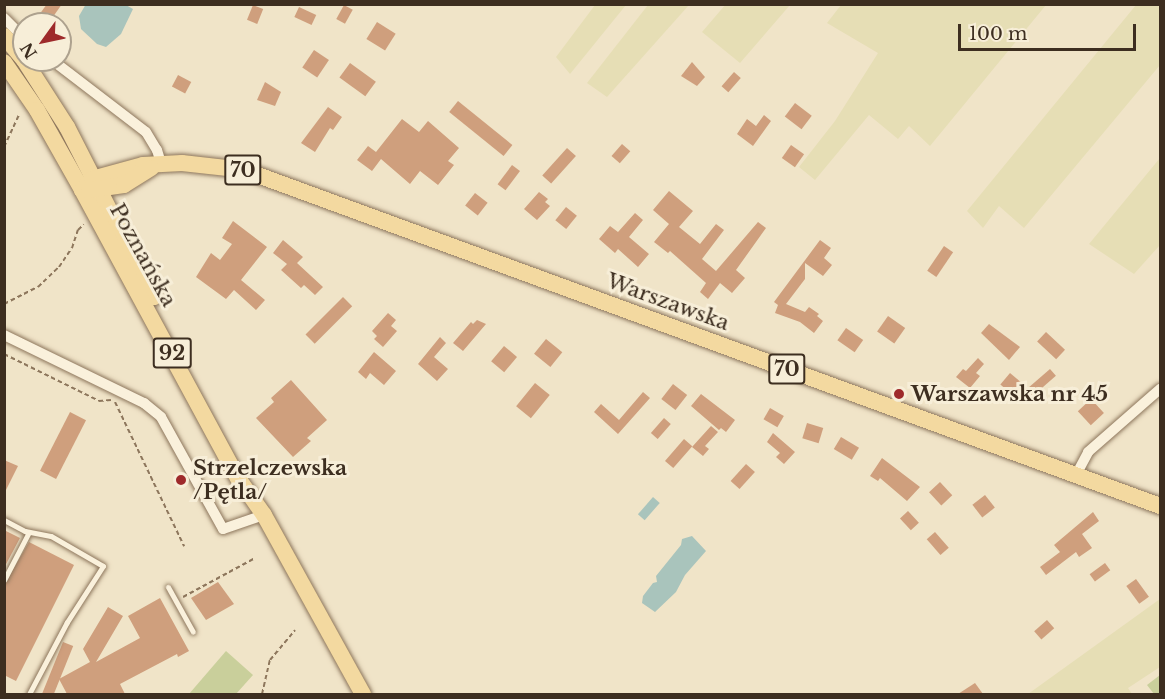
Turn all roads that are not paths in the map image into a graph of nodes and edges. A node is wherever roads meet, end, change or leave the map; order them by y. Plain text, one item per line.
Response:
1 (4, 62) edge
2 (32, 72) edge
3 (68, 72) edge
4 (158, 164) junction
5 (124, 185) junction
6 (91, 186) junction
7 (114, 221) junction
8 (4, 335) edge
9 (1161, 389) edge
10 (1076, 475) junction
11 (1161, 506) edge
12 (264, 515) junction
13 (4, 520) edge
14 (28, 532) junction
15 (4, 580) edge
16 (168, 586) dead end
17 (193, 632) dead end
18 (29, 694) edge
19 (363, 694) edge

1 - 6 main road, Poznańska / 92
2 - 6 main road, Poznańska / 92
3 - 4 street
4 - 5 main road
4 - 6 main road, Warszawska / 70
4 - 10 main road, Warszawska / 70
5 - 6 main road
5 - 7 main road, Poznańska / 92
6 - 7 main road, Poznańska / 92
6 - 12 main road, Poznańska / 92
7 - 12 main road, Poznańska / 92
8 - 12 street
9 - 10 street
10 - 11 main road, Warszawska / 70
12 - 19 main road, Poznańska / 92
13 - 14 lane
14 - 15 lane
14 - 18 lane
16 - 17 lane

